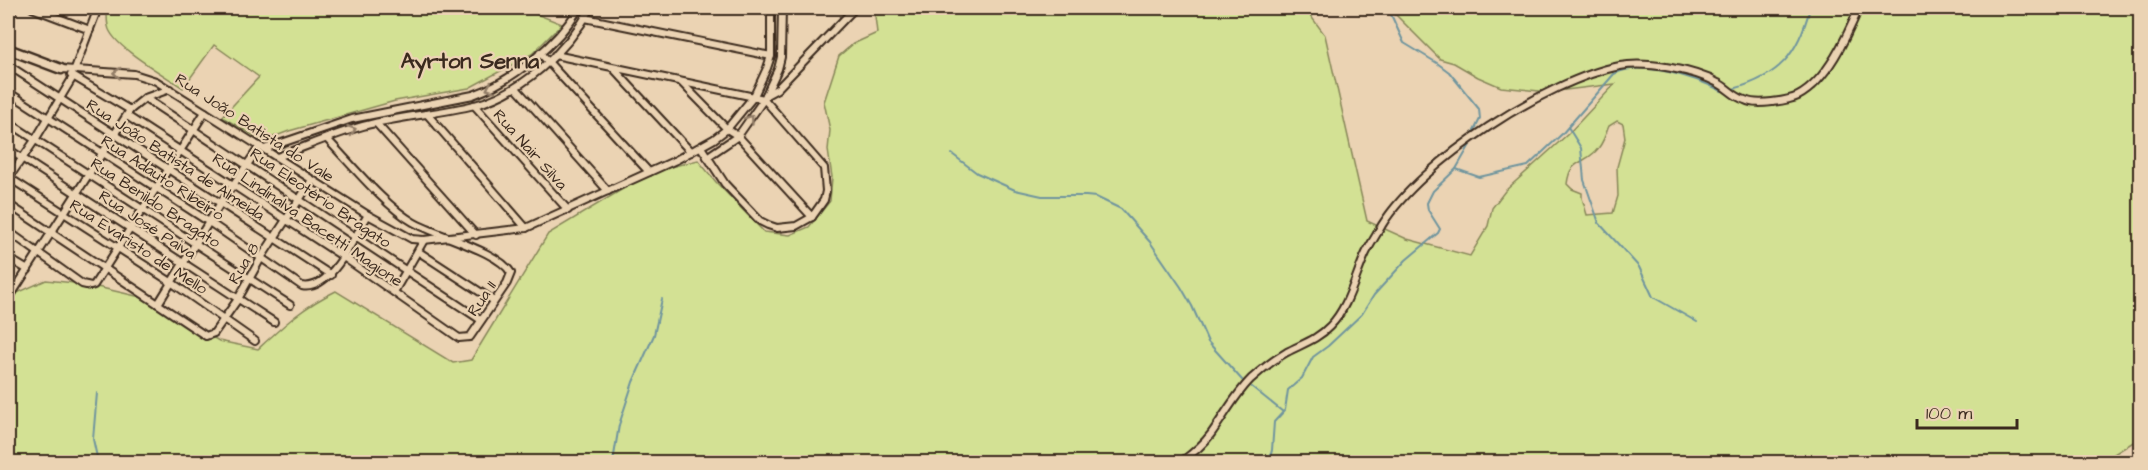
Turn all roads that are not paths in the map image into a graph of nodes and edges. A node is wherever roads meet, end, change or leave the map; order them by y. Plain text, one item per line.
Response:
1 (13, 8) edge
2 (32, 8) edge
3 (98, 8) edge
4 (579, 8) edge
5 (591, 8) edge
6 (757, 8) edge
7 (780, 8) edge
8 (855, 8) edge
9 (1859, 8) edge
10 (771, 9) edge
11 (585, 18) junction
12 (8, 22) edge
13 (90, 30) junction
14 (8, 49) edge
15 (540, 53) junction
16 (555, 55) junction
17 (771, 56) junction
18 (548, 61) junction
19 (8, 65) edge
20 (613, 68) junction
21 (61, 69) joint
22 (74, 74) junction
23 (681, 82) junction
24 (516, 88) junction
25 (171, 89) junction
26 (8, 92) edge
27 (754, 96) junction
28 (765, 97) junction
29 (145, 98) junction
30 (60, 99) junction
31 (474, 105) junction
32 (205, 112) junction
33 (129, 113) junction
34 (427, 114) junction
35 (47, 118) junction
36 (8, 122) edge
37 (376, 123) junction
38 (193, 129) junction
39 (727, 129) junction
40 (114, 135) junction
41 (738, 136) junction
42 (327, 138) junction
43 (35, 140) junction
44 (701, 147) junction
45 (262, 148) junction
46 (8, 149) edge
47 (179, 149) junction
48 (691, 152) junction
49 (102, 154) junction
50 (277, 157) junction
51 (22, 158) junction
52 (706, 158) junction
53 (246, 164) junction
54 (166, 169) junction
55 (650, 172) junction
56 (90, 175) junction
57 (8, 178) edge
58 (312, 180) junction
59 (233, 184) junction
60 (155, 189) junction
61 (608, 191) junction
62 (77, 194) junction
63 (299, 200) junction
64 (8, 204) edge
65 (220, 204) junction
66 (142, 208) junction
67 (568, 210) junction
68 (64, 213) junction
69 (368, 215) junction
70 (812, 217) junction
71 (286, 219) junction
72 (209, 222) junction
73 (130, 227) junction
74 (526, 228) junction
75 (8, 231) edge
76 (51, 232) junction
77 (476, 235) junction
78 (354, 236) junction
79 (446, 237) junction
80 (274, 238) junction
81 (424, 240) junction
82 (195, 243) junction
83 (117, 248) junction
84 (39, 252) junction
85 (419, 252) junction
86 (342, 256) junction
87 (8, 258) edge
88 (261, 258) junction
89 (183, 263) junction
90 (105, 268) junction
91 (28, 270) junction
92 (407, 271) junction
93 (331, 275) junction
94 (250, 278) junction
95 (171, 282) junction
96 (394, 292) junction
97 (238, 299) junction
98 (8, 300) edge
99 (494, 301) junction
100 (158, 304) junction
101 (290, 305) dead end
102 (224, 318) junction
103 (481, 320) junction
104 (274, 322) dead end
105 (473, 334) joint
106 (255, 341) dead end
107 (1181, 462) edge

1 - 12 street
2 - 13 street
3 - 13 street
4 - 15 street
5 - 11 street
6 - 10 street
7 - 10 street
7 - 28 street
8 - 28 street
9 - 107 street
10 - 17 street
11 - 16 street
11 - 17 street
13 - 22 street
14 - 21 street
15 - 18 street
15 -> 45 street
16 - 18 street
16 - 20 street
17 - 27 street
18 - 24 street
18 - 55 street
19 - 30 street, Rua João Batista de Almeida
20 - 23 street
20 - 48 street
21 - 22 street, Rua Lindinalva Bacetti Magione
25 -> 22 street, Rua João Batista do Vale
22 - 30 street
22 - 33 street, Rua Lindinalva Bacetti Magione
23 - 27 street
23 - 39 street
24 - 31 street
24 - 61 street
25 - 29 street
25 - 32 street, Rua João Batista do Vale
26 - 35 street, Rua Adauto Ribeiro
27 - 28 street
27 - 39 street
41 -> 28 street
28 - 70 street
29 - 33 street
29 - 38 street, Rua Eleotério Bragato
30 - 35 street
30 - 40 street, Rua João Batista de Almeida
31 - 34 street
31 - 67 street, Rua Nair Silva
32 - 38 street
32 - 45 street, Rua João Batista do Vale
33 - 40 street
33 - 47 street, Rua Lindinalva Bacetti Magione
34 - 37 street
34 - 74 street
35 - 43 street
35 - 49 street, Rua Adauto Ribeiro
36 - 43 street, Rua Benildo Bragato
42 -> 37 street
37 - 77 street
38 - 47 street
38 - 53 street, Rua Eleotério Bragato
39 - 41 street
39 - 44 street
40 - 49 street
40 - 54 street, Rua João Batista de Almeida
41 - 52 street
41 - 70 street
42 - 50 street
42 - 79 street
43 - 51 street
43 - 56 street, Rua Benildo Bragato
44 - 48 street
44 - 52 street
45 - 50 street, Rua João Batista do Vale
45 - 53 street
46 - 51 street, Rua José Paiva
47 - 54 street
47 - 59 street, Rua Lindinalva Bacetti Magione
48 - 55 street
49 - 56 street
49 - 60 street, Rua Adauto Ribeiro
50 - 58 street, Rua João Batista do Vale
51 - 57 street
51 - 62 street, Rua José Paiva
52 - 70 street
53 - 59 street
53 - 63 street, Rua Eleotério Bragato
54 - 60 street
54 - 65 street, Rua João Batista de Almeida
55 - 61 street
56 - 62 street
56 - 66 street, Rua Benildo Bragato
57 - 68 street, Rua Evaristo de Mello
58 - 63 street, Rua 8
58 - 69 street, Rua João Batista do Vale
59 - 65 street
59 - 71 street, Rua Lindinalva Bacetti Magione
60 - 66 street
60 - 72 street, Rua Adauto Ribeiro
61 - 67 street
62 - 68 street
62 - 73 street, Rua José Paiva
63 - 71 street, Rua 8
63 - 78 street, Rua Eleotério Bragato
64 - 76 street
65 - 72 street
65 - 80 street, Rua João Batista de Almeida
66 - 73 street
66 - 82 street, Rua Benildo Bragato
67 - 74 street
68 - 76 street
68 - 83 street, Rua Evaristo de Mello
69 - 78 street
69 - 81 street, Rua João Batista do Vale
71 - 80 street, Rua 8
71 - 86 street, Rua Lindinalva Bacetti Magione
72 - 82 street
72 - 88 street, Rua Adauto Ribeiro
73 - 83 street
73 - 89 street, Rua José Paiva
74 - 77 street
75 - 84 street
76 - 84 street
76 - 90 street
77 - 79 street
78 - 86 street
78 - 92 street, Rua Eleotério Bragato
79 - 81 street
79 - 99 street, Rua 11
80 - 88 street, Rua 8
80 - 93 street, Rua João Batista de Almeida
81 - 85 street
82 - 89 street
82 - 94 street, Rua Benildo Bragato
83 - 90 street
83 - 95 street, Rua Evaristo de Mello
84 - 90 street
84 - 91 street
85 - 92 street
85 - 99 street
86 - 93 street
86 - 96 street, Rua Lindinalva Bacetti Magione
87 - 91 street
88 - 93 street, Rua Adauto Ribeiro
88 - 94 street, Rua 8
89 - 95 street
89 - 97 street, Rua José Paiva
90 - 100 street
91 - 98 street
92 - 96 street
92 - 103 street, Rua Eleotério Bragato
94 - 97 street, Rua 8
94 - 101 street, Rua Benildo Bragato
95 - 100 street
95 - 102 street, Rua Evaristo de Mello
96 - 105 street, Rua Lindinalva Bacetti Magione
97 - 102 street, Rua 8
97 - 104 street, Rua José Paiva
99 - 103 street, Rua 11
100 - 102 street, Rua 8
102 - 106 street, Rua Evaristo de Mello
103 - 105 street, Rua 11

